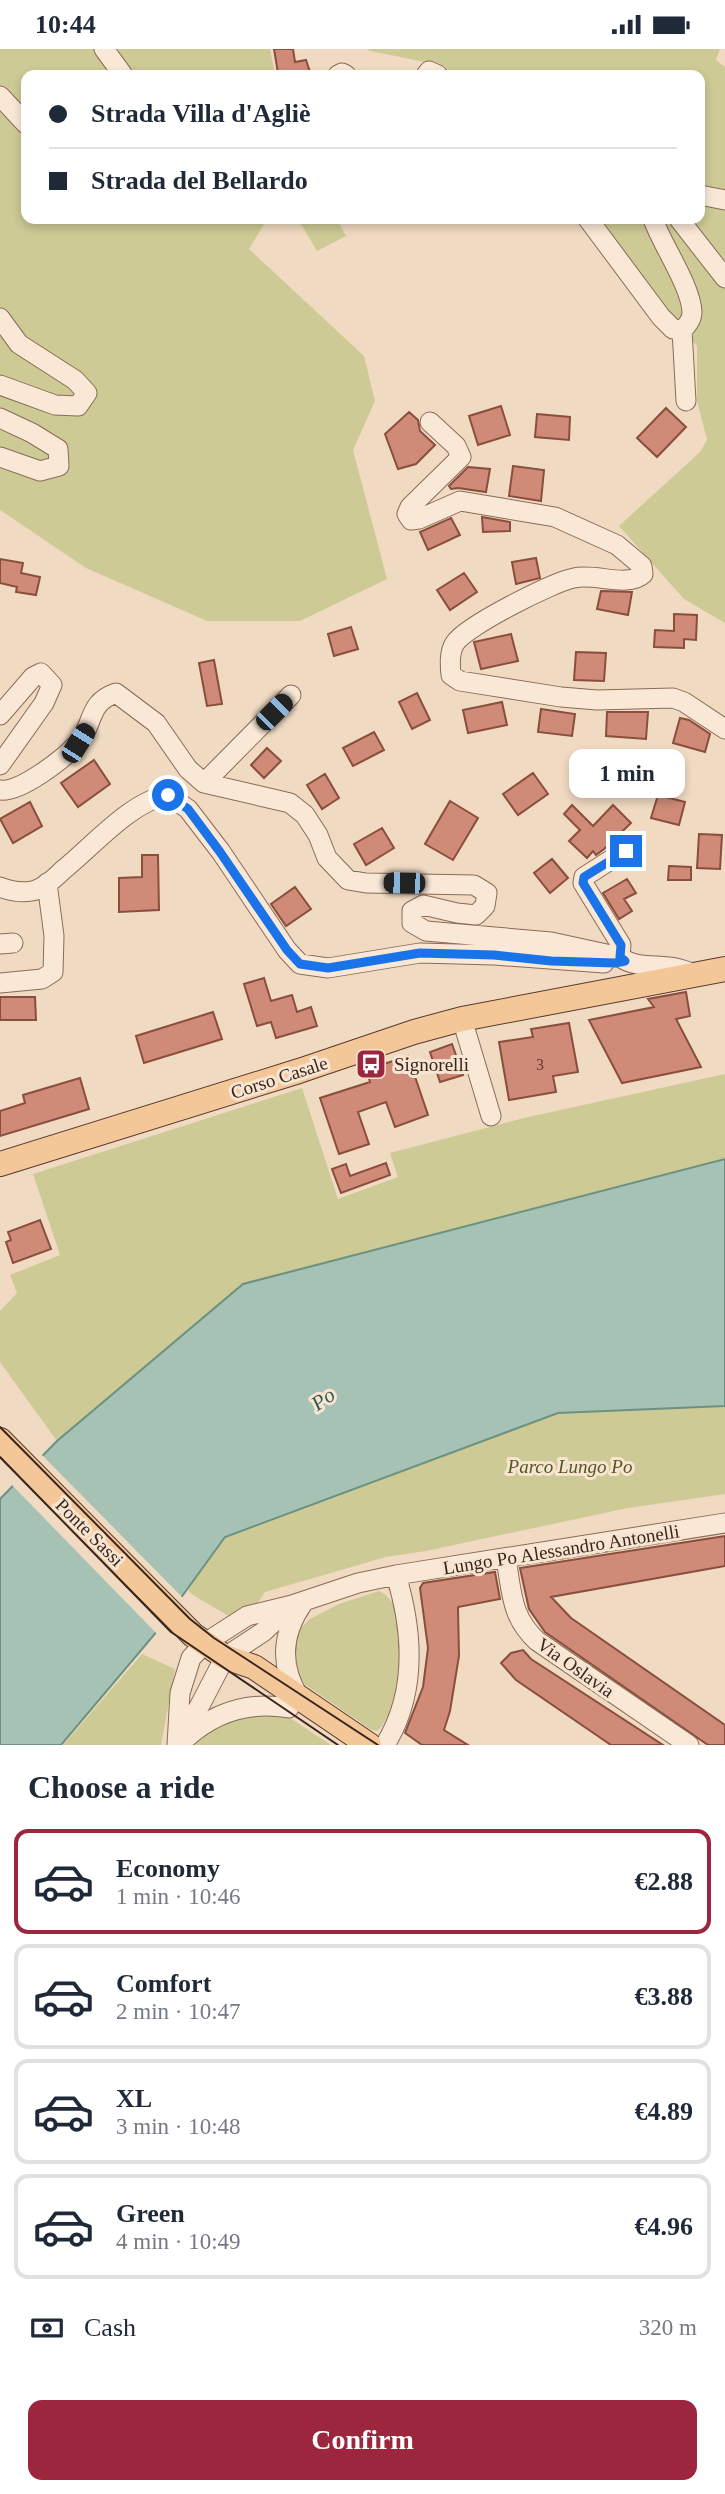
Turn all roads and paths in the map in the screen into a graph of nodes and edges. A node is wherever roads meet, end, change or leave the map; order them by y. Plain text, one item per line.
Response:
1 (104, 49) edge
2 (119, 70) edge
3 (0, 96) edge
4 (21, 119) edge
5 (705, 196) edge
6 (725, 200) edge
7 (592, 224) edge
8 (655, 224) edge
9 (683, 224) edge
10 (725, 278) edge
11 (0, 318) edge
12 (682, 330) junction
13 (0, 385) edge
14 (685, 401) dead end
15 (0, 418) edge
16 (430, 422) dead end
17 (0, 457) edge
18 (291, 695) dead end
19 (0, 715) edge
20 (725, 729) edge
21 (0, 765) edge
22 (204, 782) junction
23 (0, 790) edge
24 (626, 851) dead end
25 (47, 883) junction
26 (0, 887) edge
27 (623, 959) junction
28 (725, 969) edge
29 (695, 974) junction
30 (0, 983) edge
31 (462, 1019) junction
32 (491, 1116) dead end
33 (0, 1164) edge
34 (0, 1440) edge
35 (725, 1523) edge
36 (506, 1559) junction
37 (396, 1575) junction
38 (299, 1602) junction
39 (205, 1643) junction
40 (225, 1657) junction
41 (294, 1702) junction
42 (178, 1742) edge
43 (345, 1745) edge
44 (369, 1745) edge
45 (385, 1745) edge
46 (689, 1745) edge

1 - 2 street
3 - 4 street
5 - 6 street
7 - 12 street
8 - 12 street
9 - 10 street
11 - 13 street
12 - 14 street
15 - 17 street
16 - 20 street
18 - 22 street
19 - 21 street
22 - 23 street
22 - 27 street
24 - 27 street
25 - 26 street
25 - 27 street
25 - 30 street
27 - 29 street
28 - 29 main road, Corso Casale
29 - 31 main road, Corso Casale
31 - 32 street
31 - 33 main road, Corso Casale
34 - 39 main road, Ponte Sassi
35 - 36 street, Lungo Po Alessandro Antonelli
36 - 37 street, Lungo Po Alessandro Antonelli
36 - 46 street, Via Oslavia
37 - 38 street, Lungo Po Alessandro Antonelli
37 - 45 street
38 - 39 street, Lungo Po Alessandro Antonelli
38 - 40 street, Lungo Po Alessandro Antonelli
38 - 41 street
39 - 40 main road, Ponte Sassi
39 - 42 street, Lungo Po Alessandro Antonelli
40 - 41 main road, Ponte Sassi
40 - 42 street, Lungo Po Alessandro Antonelli
41 - 42 street
41 - 43 main road
41 - 44 main road

